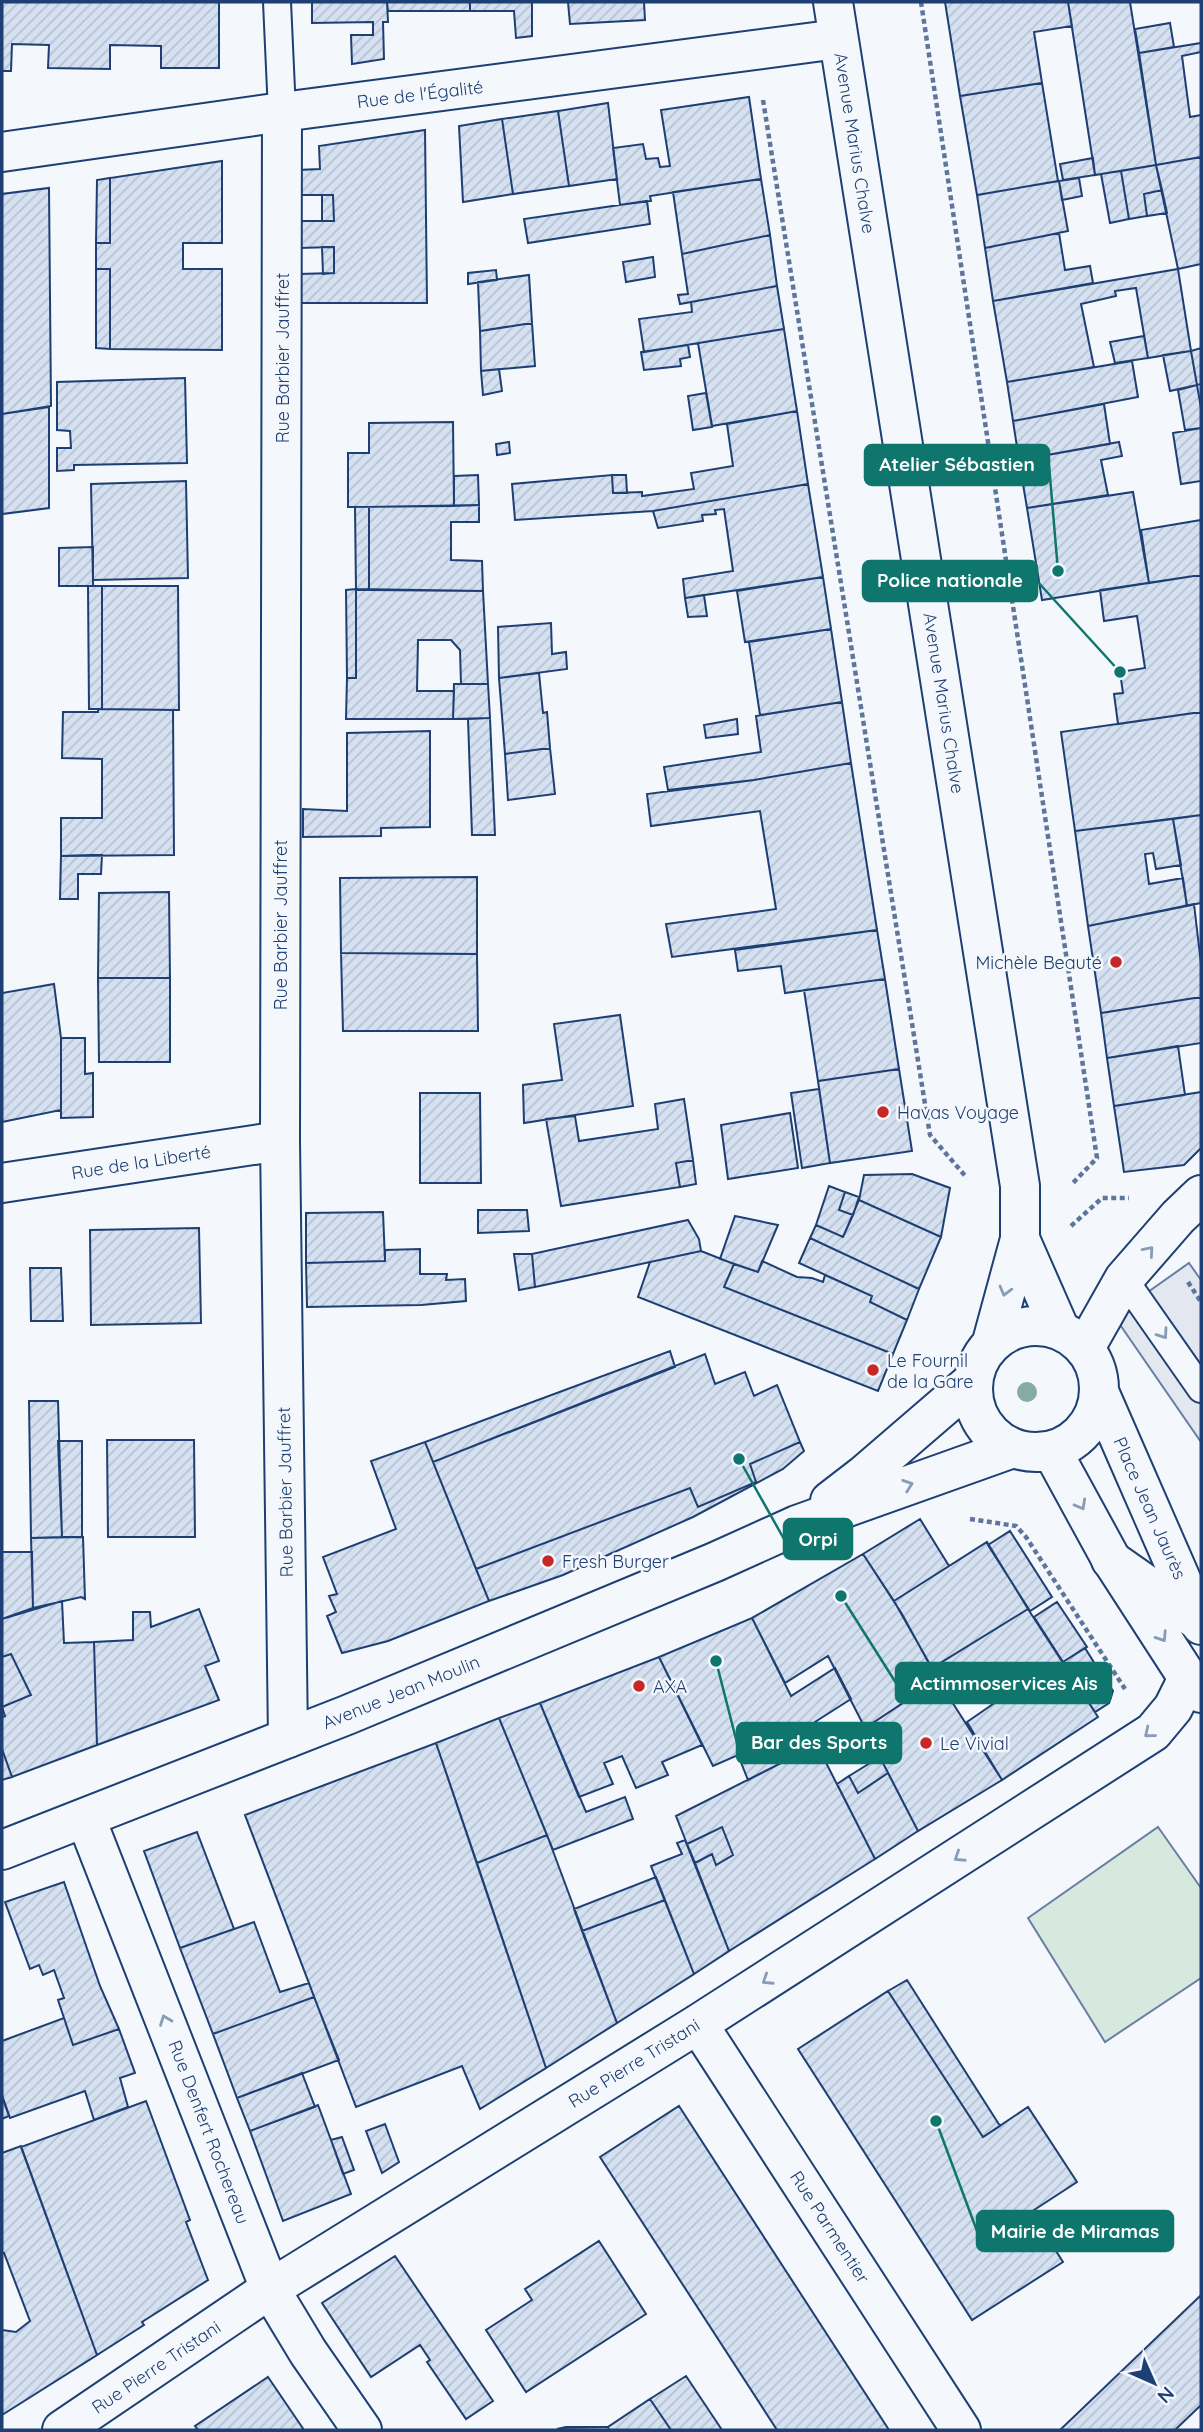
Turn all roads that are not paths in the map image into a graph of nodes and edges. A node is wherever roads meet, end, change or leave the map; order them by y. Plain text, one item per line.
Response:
1 (277, 2) edge
2 (833, 2) edge
3 (838, 39) junction
4 (282, 112) junction
5 (2, 152) edge
6 (280, 1141) junction
7 (2, 1183) edge
8 (1201, 1195) edge
9 (1020, 1239) junction
10 (1124, 1279) junction
11 (1072, 1339) junction
12 (992, 1342) junction
13 (973, 1381) junction
14 (1201, 1389) edge
15 (1100, 1394) junction
16 (1013, 1448) junction
17 (1052, 1451) junction
18 (797, 1525) junction
19 (1111, 1559) junction
20 (1201, 1623) edge
21 (1195, 1686) edge
22 (288, 1738) junction
23 (86, 1819) junction
24 (2, 1850) edge
25 (698, 2024) junction
26 (270, 2289) junction
27 (62, 2430) edge
28 (362, 2430) edge
29 (961, 2430) edge

1 - 4 lane
2 - 3 street, Avenue Marius Chalve
3 - 4 street, Rue de l'Égalité
3 - 9 street, Avenue Marius Chalve
4 - 5 street, Rue de l'Égalité
4 - 6 street, Rue Barbier Jauffret
6 - 7 street, Rue de la Liberté
6 - 22 street, Rue Barbier Jauffret
10 -> 8 street
9 - 11 street, Avenue Marius Chalve
9 -> 12 street, Avenue Marius Chalve
10 - 11 street
10 -> 14 lane
11 - 12 street
11 - 15 street
12 - 13 street
13 - 16 street
13 - 18 street, Avenue Jean Moulin
15 - 17 street
15 - 20 street, Place Jean Jaurès
16 - 17 street
18 -> 16 street, Avenue Jean Moulin
17 -> 19 street, Place Jean Jaurès
18 - 22 street, Avenue Jean Moulin
19 - 20 street, Place Jean Jaurès
19 -> 21 street, Place Jean Jaurès
21 -> 25 street, Rue Pierre Tristani
22 - 23 street, Avenue Jean Moulin
23 - 24 street, Avenue Jean Moulin
26 -> 23 street, Rue Denfert Rochereau
25 - 26 street, Rue Pierre Tristani
25 - 29 street, Rue Parmentier
26 - 27 street, Rue Pierre Tristani
26 - 28 street, Rue Denfert Rochereau

